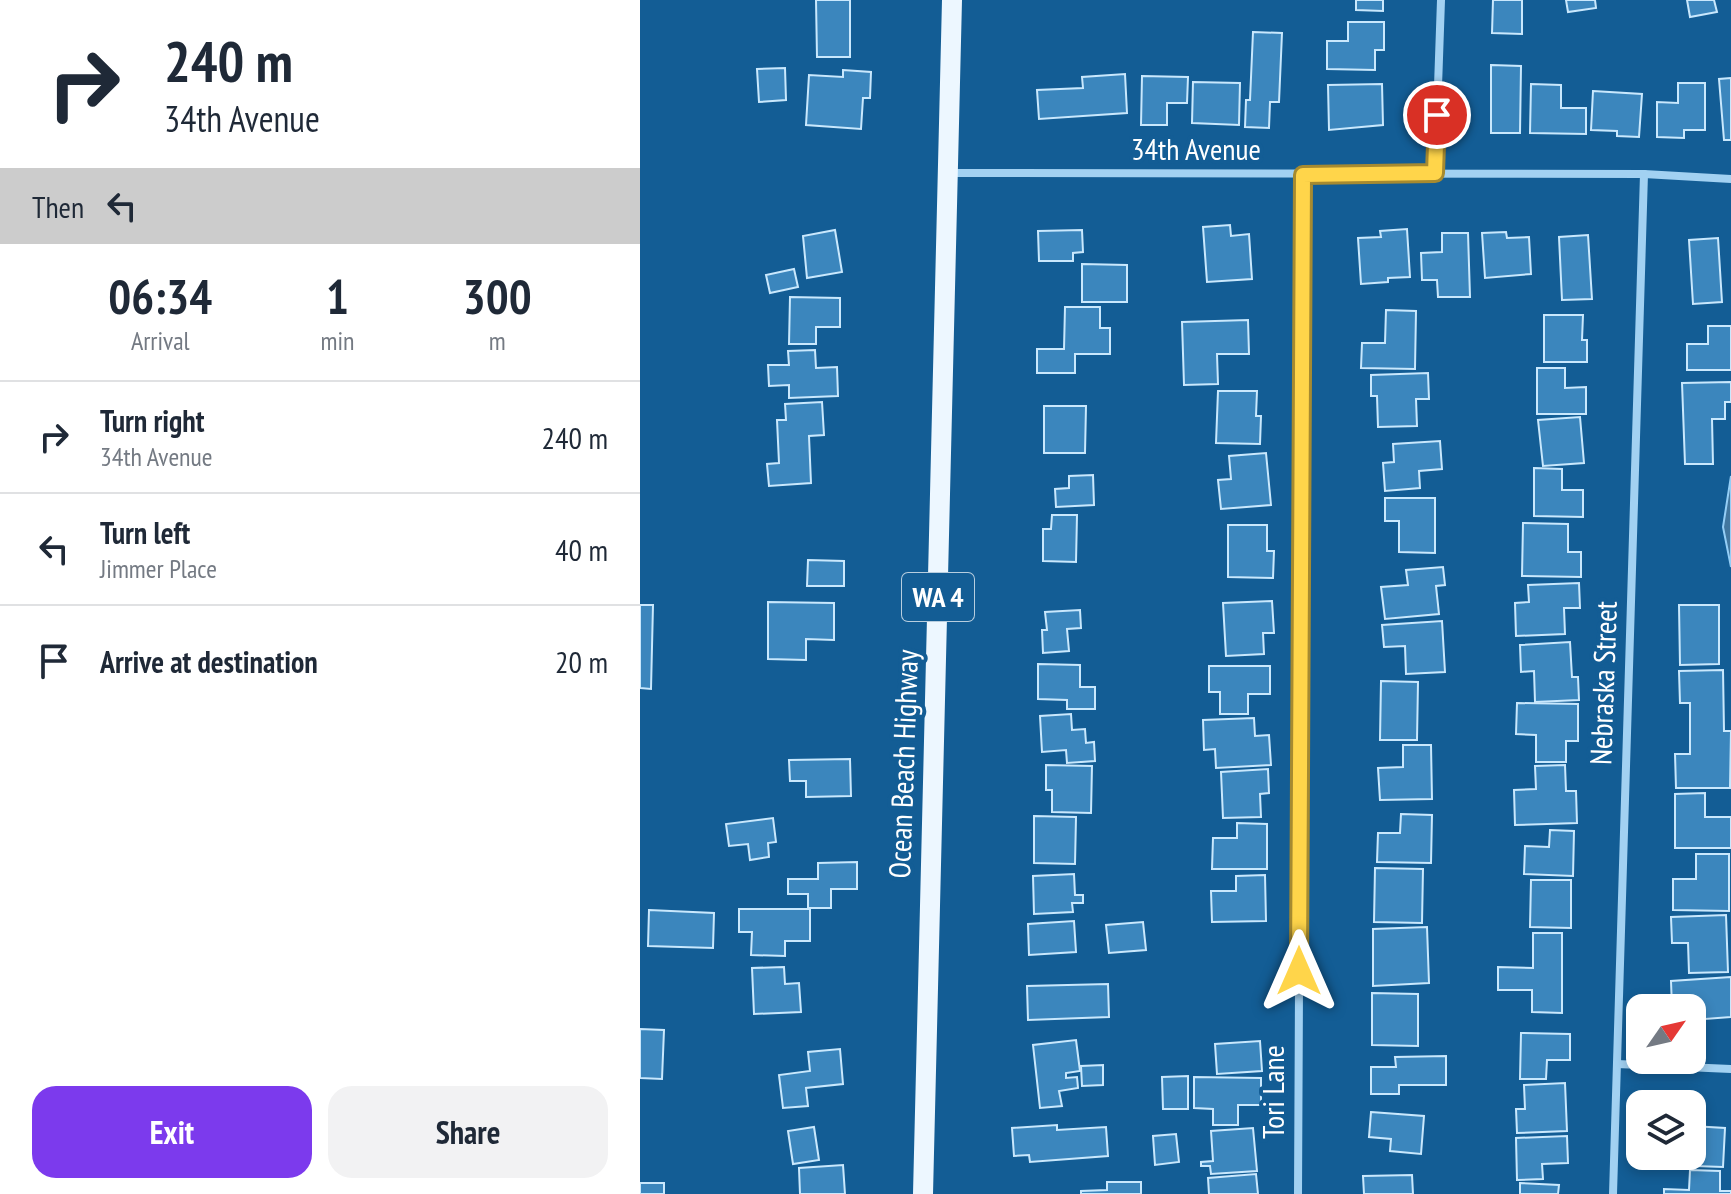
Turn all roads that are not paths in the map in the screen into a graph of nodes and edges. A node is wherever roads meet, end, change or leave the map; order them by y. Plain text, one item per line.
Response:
1 (952, 0) edge
2 (1441, 0) edge
3 (949, 173) junction
4 (1435, 173) junction
5 (1644, 174) junction
6 (1303, 175) junction
7 (1731, 179) edge
8 (1617, 1064) junction
9 (1731, 1069) edge
10 (923, 1194) edge
11 (1298, 1194) edge
12 (1613, 1194) edge

1 - 3 main road, Ocean Beach Highway / WA 4
2 - 4 street
3 - 6 street, 34th Avenue
3 - 10 main road, Ocean Beach Highway / WA 4
4 - 5 street, 34th Avenue
4 - 6 street, 34th Avenue
5 - 7 street, 34th Avenue
5 - 8 street, Nebraska Street
6 - 11 street, Tori Lane
8 - 9 street
8 - 12 street, Nebraska Street

